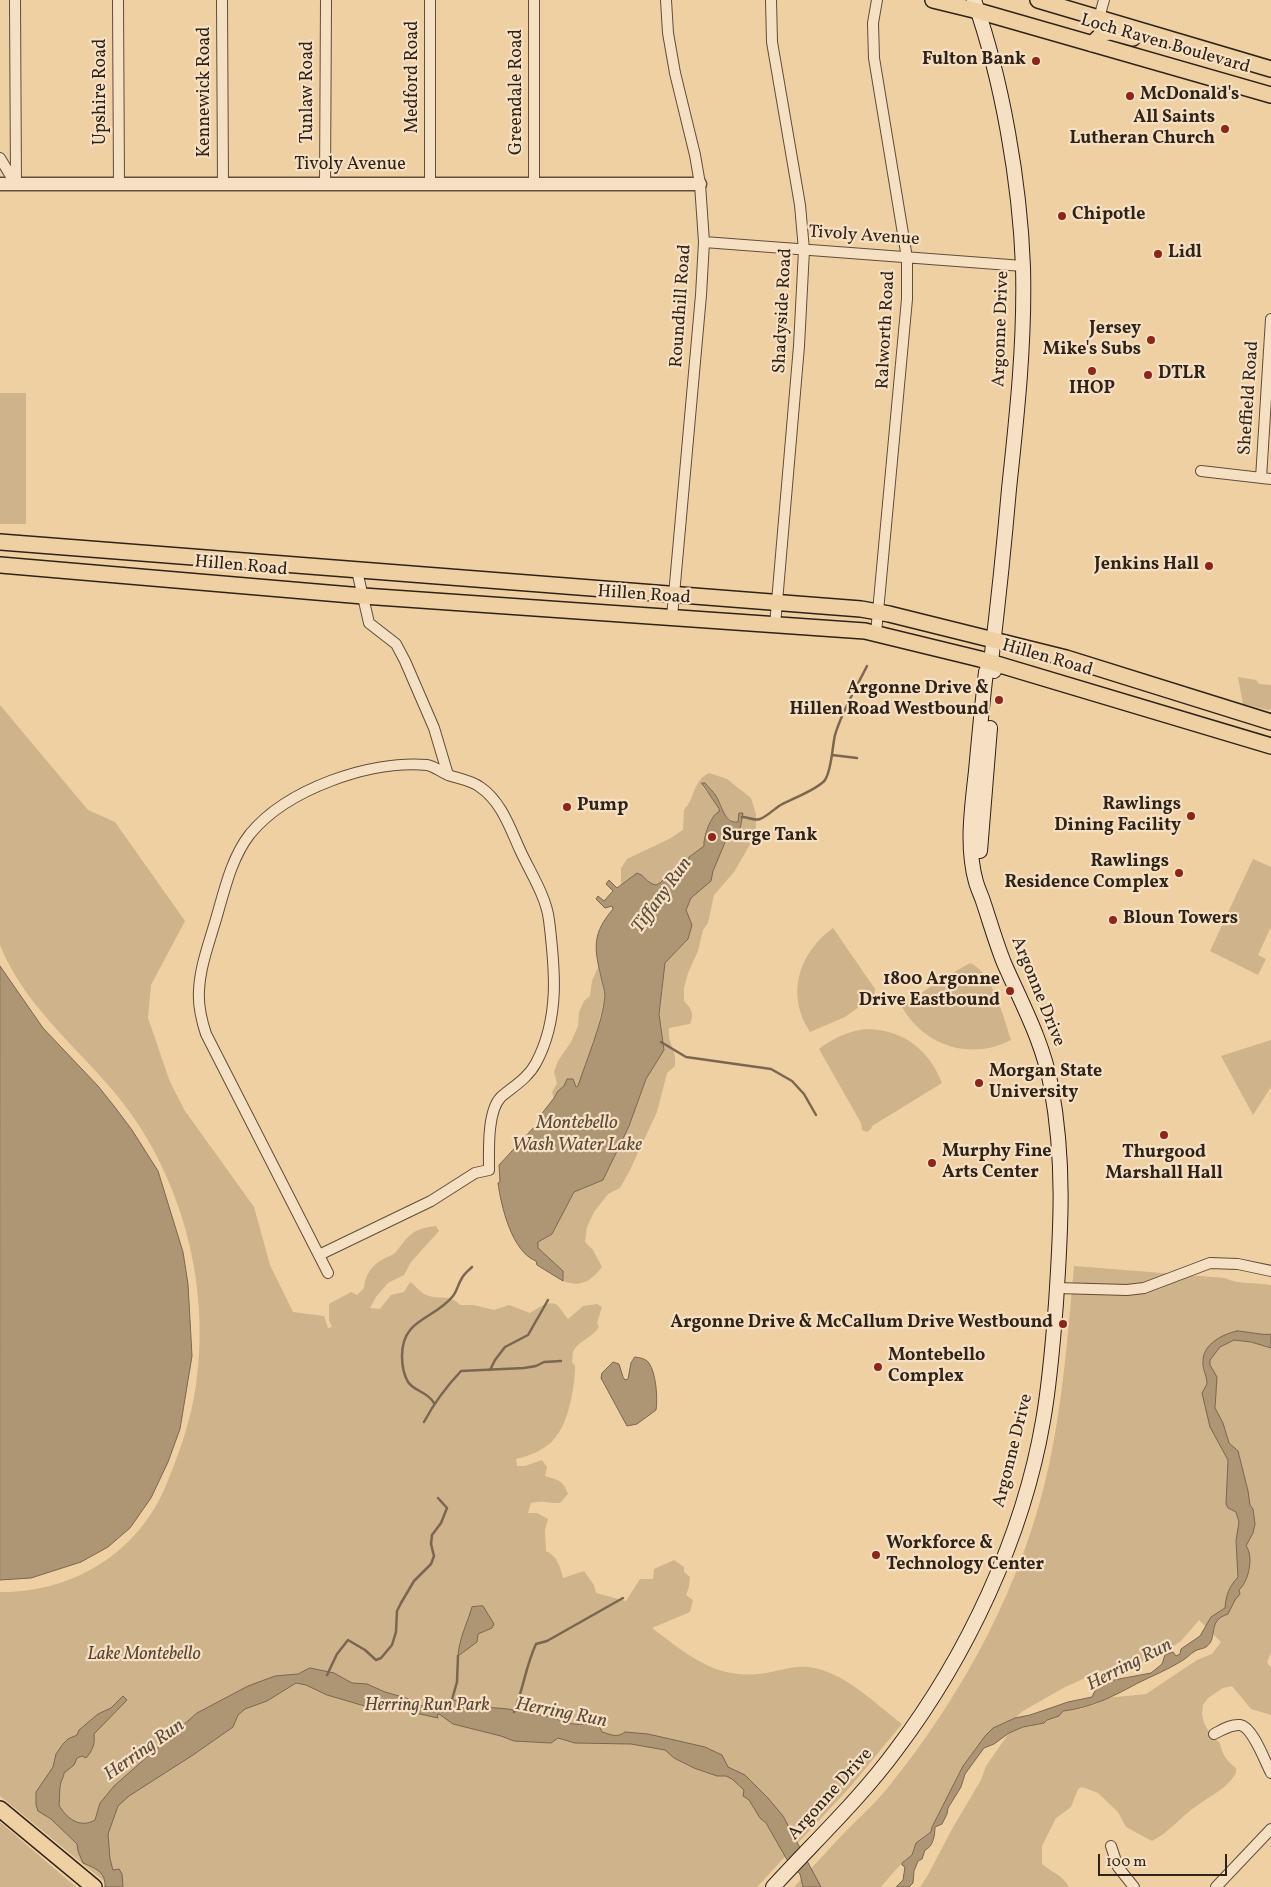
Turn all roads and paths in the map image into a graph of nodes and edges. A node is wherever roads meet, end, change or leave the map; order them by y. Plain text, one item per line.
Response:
1 (14, 0) edge
2 (118, 0) edge
3 (222, 0) edge
4 (326, 0) edge
5 (430, 0) edge
6 (534, 0) edge
7 (666, 0) edge
8 (771, 0) edge
9 (877, 0) edge
10 (932, 0) edge
11 (1038, 0) edge
12 (1104, 0) edge
13 (976, 5) edge
14 (1099, 18) junction
15 (1182, 43) junction
16 (1092, 44) junction
17 (1271, 68) edge
18 (1271, 95) edge
19 (0, 158) edge
20 (0, 184) edge
21 (16, 184) junction
22 (119, 184) junction
23 (223, 184) junction
24 (325, 184) junction
25 (430, 184) junction
26 (534, 184) junction
27 (700, 184) junction
28 (704, 242) junction
29 (804, 250) junction
30 (907, 258) junction
31 (1023, 266) junction
32 (1271, 319) edge
33 (1200, 471) dead end
34 (1266, 478) edge
35 (0, 542) edge
36 (0, 565) edge
37 (357, 571) junction
38 (674, 595) junction
39 (363, 596) junction
40 (777, 602) junction
41 (878, 612) junction
42 (672, 617) junction
43 (775, 625) junction
44 (876, 633) junction
45 (994, 640) junction
46 (991, 662) junction
47 (1172, 691) junction
48 (1164, 714) junction
49 (1271, 722) edge
50 (1270, 743) edge
51 (448, 775) junction
52 (319, 1256) junction
53 (1271, 1272) edge
54 (328, 1273) dead end
55 (1057, 1288) junction
56 (1214, 1734) dead end
57 (1271, 1773) edge
58 (0, 1809) edge
59 (1271, 1829) edge
60 (1111, 1846) dead end
61 (94, 1887) edge
62 (772, 1887) edge
63 (1134, 1887) edge
64 (1216, 1887) edge

1 - 21 street
2 - 22 street, Upshire Road
3 - 23 street, Kennewick Road
4 - 24 street, Tunlaw Road
5 - 25 street, Medford Road
6 - 26 street, Greendale Road
7 - 27 street, Roundhill Road
8 - 29 street, Shadyside Road
9 - 30 street, Ralworth Road
10 - 13 main road, Loch Raven Boulevard
11 - 14 main road, Loch Raven Boulevard
12 - 14 street
13 - 16 main road, Loch Raven Boulevard
13 - 31 main road, Argonne Drive
14 - 15 main road, Loch Raven Boulevard
14 - 16 main road
15 - 16 main road
15 - 17 main road, Loch Raven Boulevard
16 - 18 main road, Loch Raven Boulevard
19 - 21 street
20 - 21 street, Tivoly Avenue
21 - 22 street, Tivoly Avenue
22 - 23 street, Tivoly Avenue
23 - 24 street, Tivoly Avenue
24 - 25 street, Tivoly Avenue
25 - 26 street, Tivoly Avenue
26 - 27 street, Tivoly Avenue
27 - 28 street, Roundhill Road
28 - 29 street, Tivoly Avenue
28 - 38 street, Roundhill Road
29 - 30 street, Tivoly Avenue
29 - 40 street, Shadyside Road
30 - 31 street, Tivoly Avenue
30 - 41 street, Ralworth Road
31 - 45 main road, Argonne Drive
32 - 34 street, Sheffield Road
33 - 34 street
35 - 37 main road, Hillen Road
36 - 39 main road, Hillen Road
37 - 38 main road, Hillen Road
37 - 39 street
38 - 40 main road, Hillen Road
38 - 42 street, Roundhill Road
39 - 42 main road, Hillen Road
39 - 51 street
40 - 41 main road, Hillen Road
40 - 43 street, Shadyside Road
41 - 44 street, Ralworth Road
41 - 45 main road, Hillen Road
42 - 43 main road, Hillen Road
43 - 44 main road, Hillen Road
44 - 46 main road, Hillen Road
45 - 46 main road, Argonne Drive
45 - 47 main road, Hillen Road
46 - 48 main road, Hillen Road
46 - 55 main road, Argonne Drive
47 - 48 main road
47 - 49 main road, Hillen Road
48 - 50 main road, Hillen Road
51 - 52 street
51 - 52 street
52 - 54 street
53 - 55 street
55 - 62 main road, Argonne Drive
56 - 57 street
58 - 61 main road
59 - 64 street
60 - 63 street

